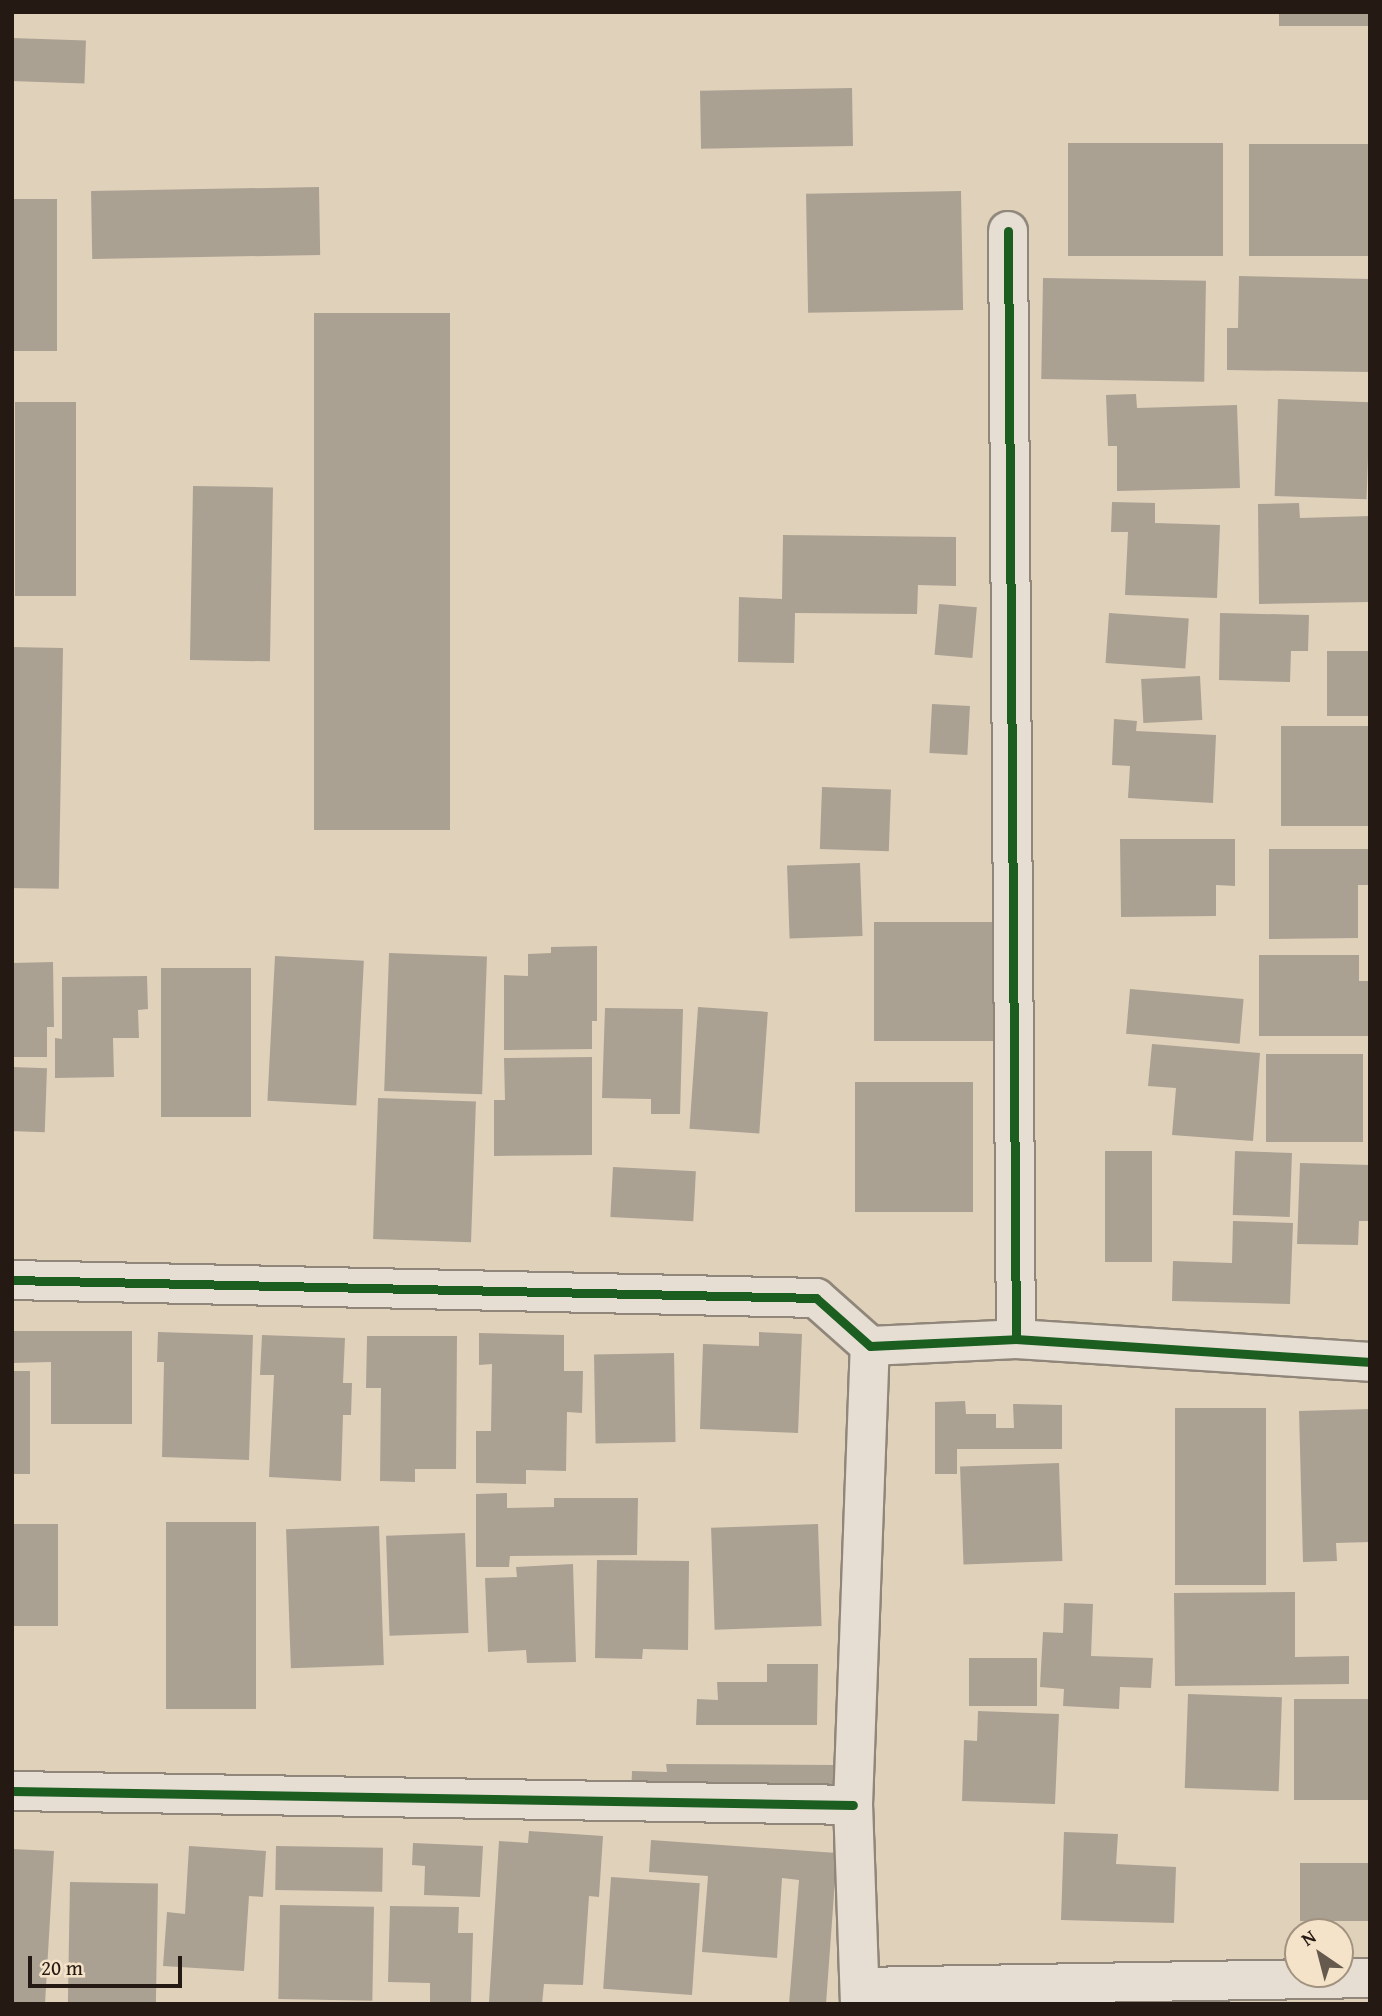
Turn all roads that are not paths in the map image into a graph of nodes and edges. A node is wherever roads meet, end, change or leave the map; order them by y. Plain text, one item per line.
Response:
1 (1008, 231) dead end
2 (12, 1280) edge
3 (1016, 1339) junction
4 (870, 1346) junction
5 (1370, 1362) edge
6 (12, 1791) edge
7 (853, 1805) junction
8 (1370, 1978) edge
9 (860, 1996) edge

1 - 3 street
2 - 4 street
3 - 4 street
3 - 5 street
4 - 7 street
6 - 7 street
7 - 9 street
8 - 9 street

